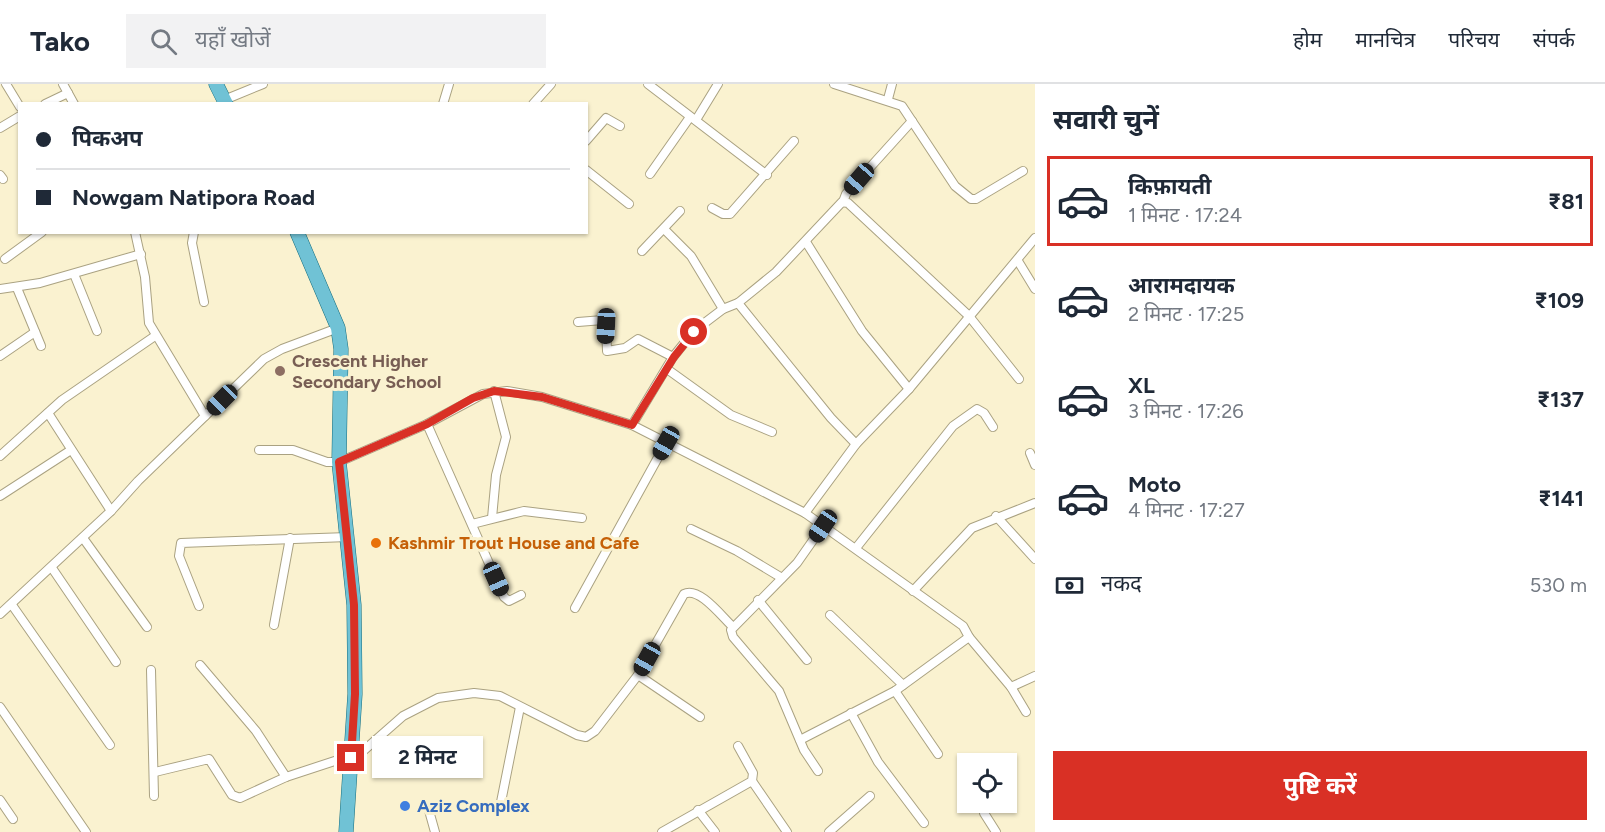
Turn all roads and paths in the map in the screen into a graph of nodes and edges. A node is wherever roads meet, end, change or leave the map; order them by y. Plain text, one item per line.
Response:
1 (6, 84) edge
2 (63, 84) edge
3 (216, 84) edge
4 (263, 84) edge
5 (448, 84) edge
6 (551, 84) edge
7 (648, 84) edge
8 (718, 84) edge
9 (834, 84) edge
10 (892, 84) edge
11 (68, 93) junction
12 (888, 99) junction
13 (49, 102) edge
14 (73, 102) edge
15 (225, 102) edge
16 (444, 102) edge
17 (535, 102) edge
18 (18, 104) edge
19 (18, 117) edge
20 (693, 118) junction
21 (912, 121) junction
22 (620, 126) dead end
23 (0, 128) edge
24 (588, 139) edge
25 (794, 141) dead end
26 (1023, 171) dead end
27 (588, 172) edge
28 (650, 174) dead end
29 (767, 175) junction
30 (843, 202) junction
31 (629, 204) dead end
32 (712, 208) dead end
33 (680, 211) dead end
34 (664, 229) junction
35 (39, 234) edge
36 (136, 234) edge
37 (194, 234) edge
38 (298, 234) edge
39 (1035, 238) edge
40 (806, 242) junction
41 (642, 251) dead end
42 (141, 255) junction
43 (5, 259) dead end
44 (1018, 261) junction
45 (74, 274) junction
46 (17, 288) junction
47 (0, 289) edge
48 (1035, 289) edge
49 (204, 302) dead end
50 (738, 303) junction
51 (723, 309) junction
52 (969, 316) junction
53 (578, 322) dead end
54 (338, 328) junction
55 (35, 332) junction
56 (97, 332) dead end
57 (156, 336) junction
58 (41, 346) dead end
59 (0, 356) edge
60 (674, 357) junction
61 (667, 369) junction
62 (1019, 379) dead end
63 (909, 389) junction
64 (494, 391) junction
65 (48, 413) junction
66 (205, 416) junction
67 (427, 424) junction
68 (632, 425) junction
69 (993, 427) dead end
70 (772, 432) dead end
71 (666, 443) junction
72 (856, 444) junction
73 (71, 450) junction
74 (259, 450) dead end
75 (1030, 453) dead end
76 (0, 456) edge
77 (339, 462) junction
78 (1035, 465) edge
79 (0, 496) edge
80 (1035, 503) edge
81 (111, 511) junction
82 (805, 513) junction
83 (996, 516) junction
84 (492, 518) junction
85 (582, 518) dead end
86 (472, 524) junction
87 (823, 526) junction
88 (692, 529) dead end
89 (348, 537) junction
90 (83, 538) junction
91 (290, 538) junction
92 (856, 548) junction
93 (1035, 559) edge
94 (52, 568) junction
95 (782, 578) junction
96 (913, 591) junction
97 (520, 596) dead end
98 (758, 600) junction
99 (12, 605) junction
100 (199, 606) dead end
101 (575, 608) dead end
102 (0, 614) edge
103 (830, 615) dead end
104 (274, 625) dead end
105 (147, 627) dead end
106 (733, 627) junction
107 (969, 636) junction
108 (807, 660) dead end
109 (116, 662) dead end
110 (200, 665) dead end
111 (151, 670) dead end
112 (638, 675) junction
113 (1035, 676) edge
114 (1011, 687) junction
115 (899, 688) junction
116 (0, 707) edge
117 (520, 707) junction
118 (1026, 712) dead end
119 (851, 713) junction
120 (700, 717) dead end
121 (800, 740) junction
122 (110, 745) dead end
123 (738, 746) dead end
124 (938, 754) dead end
125 (351, 758) junction
126 (818, 771) dead end
127 (155, 772) junction
128 (286, 777) junction
129 (752, 781) junction
130 (154, 796) dead end
131 (870, 796) dead end
132 (0, 800) edge
133 (501, 802) dead end
134 (428, 807) dead end
135 (699, 810) junction
136 (984, 813) edge
137 (13, 819) dead end
138 (924, 824) dead end
139 (86, 832) edge
140 (346, 832) edge
141 (435, 832) edge
142 (662, 832) edge
143 (715, 832) edge
144 (787, 832) edge
145 (830, 832) edge
146 (996, 832) edge

1 - 18 street
2 - 11 street
3 - 15 main road
4 - 15 street
5 - 16 street
6 - 17 street
7 - 20 street
8 - 20 street
9 - 12 street
10 - 12 street
11 - 13 street
11 - 14 street
12 - 21 street
19 - 23 street
20 - 28 street
20 - 29 street
21 - 26 street
21 - 30 street
22 - 24 street
25 - 29 street
27 - 31 street
29 - 32 street
30 - 40 street
30 - 52 street
33 - 34 street
34 - 41 street
34 - 51 street
35 - 43 street
36 - 42 street
37 - 49 street
38 - 54 main road
39 - 44 street
40 - 50 street
40 - 63 street
42 - 45 street
42 - 57 street
44 - 48 street
44 - 52 street
45 - 46 street
45 - 56 street
46 - 47 street
46 - 55 street
50 - 51 street
50 - 72 street
51 - 60 street
52 - 62 street
52 - 63 street
53 - 60 street
54 - 66 street
54 - 77 main road
55 - 58 street
55 - 59 street
57 - 65 street
57 - 66 street
60 - 61 street
61 - 68 street
61 - 70 street
63 - 72 street
64 - 67 street
64 - 68 street
64 - 84 street
65 - 73 street
65 - 76 street
66 - 81 street
67 - 77 street
67 - 86 street
68 - 71 street
69 - 92 street
71 - 82 street
71 - 101 street
72 - 82 street
73 - 79 street
73 - 81 street
74 - 77 street
75 - 78 street
77 - 89 main road
80 - 83 street
81 - 90 street
82 - 87 street
83 - 93 street
83 - 96 street
84 - 85 street
84 - 86 street
86 - 97 street
87 - 92 street
87 - 95 street
88 - 95 street
89 - 91 street
89 - 125 main road
90 - 94 street
90 - 105 street
91 - 100 street
91 - 104 street
92 - 96 street
94 - 99 street
94 - 109 street
95 - 98 street
96 - 107 street
98 - 106 street
98 - 108 street
99 - 102 street
99 - 122 street
103 - 115 street
106 - 112 street
106 - 121 street
107 - 114 street
107 - 115 street
110 - 128 street
111 - 127 street
112 - 117 street
112 - 120 street
113 - 114 street
114 - 118 street
115 - 119 street
115 - 124 street
116 - 139 street
117 - 125 street
117 - 133 street
119 - 121 street
119 - 138 street
121 - 126 street
123 - 129 street
125 - 128 street
125 - 140 main road
127 - 128 street
127 - 130 street
129 - 135 street
129 - 144 street
131 - 145 street
132 - 137 street
134 - 141 street
135 - 142 street
135 - 143 street
136 - 146 street

